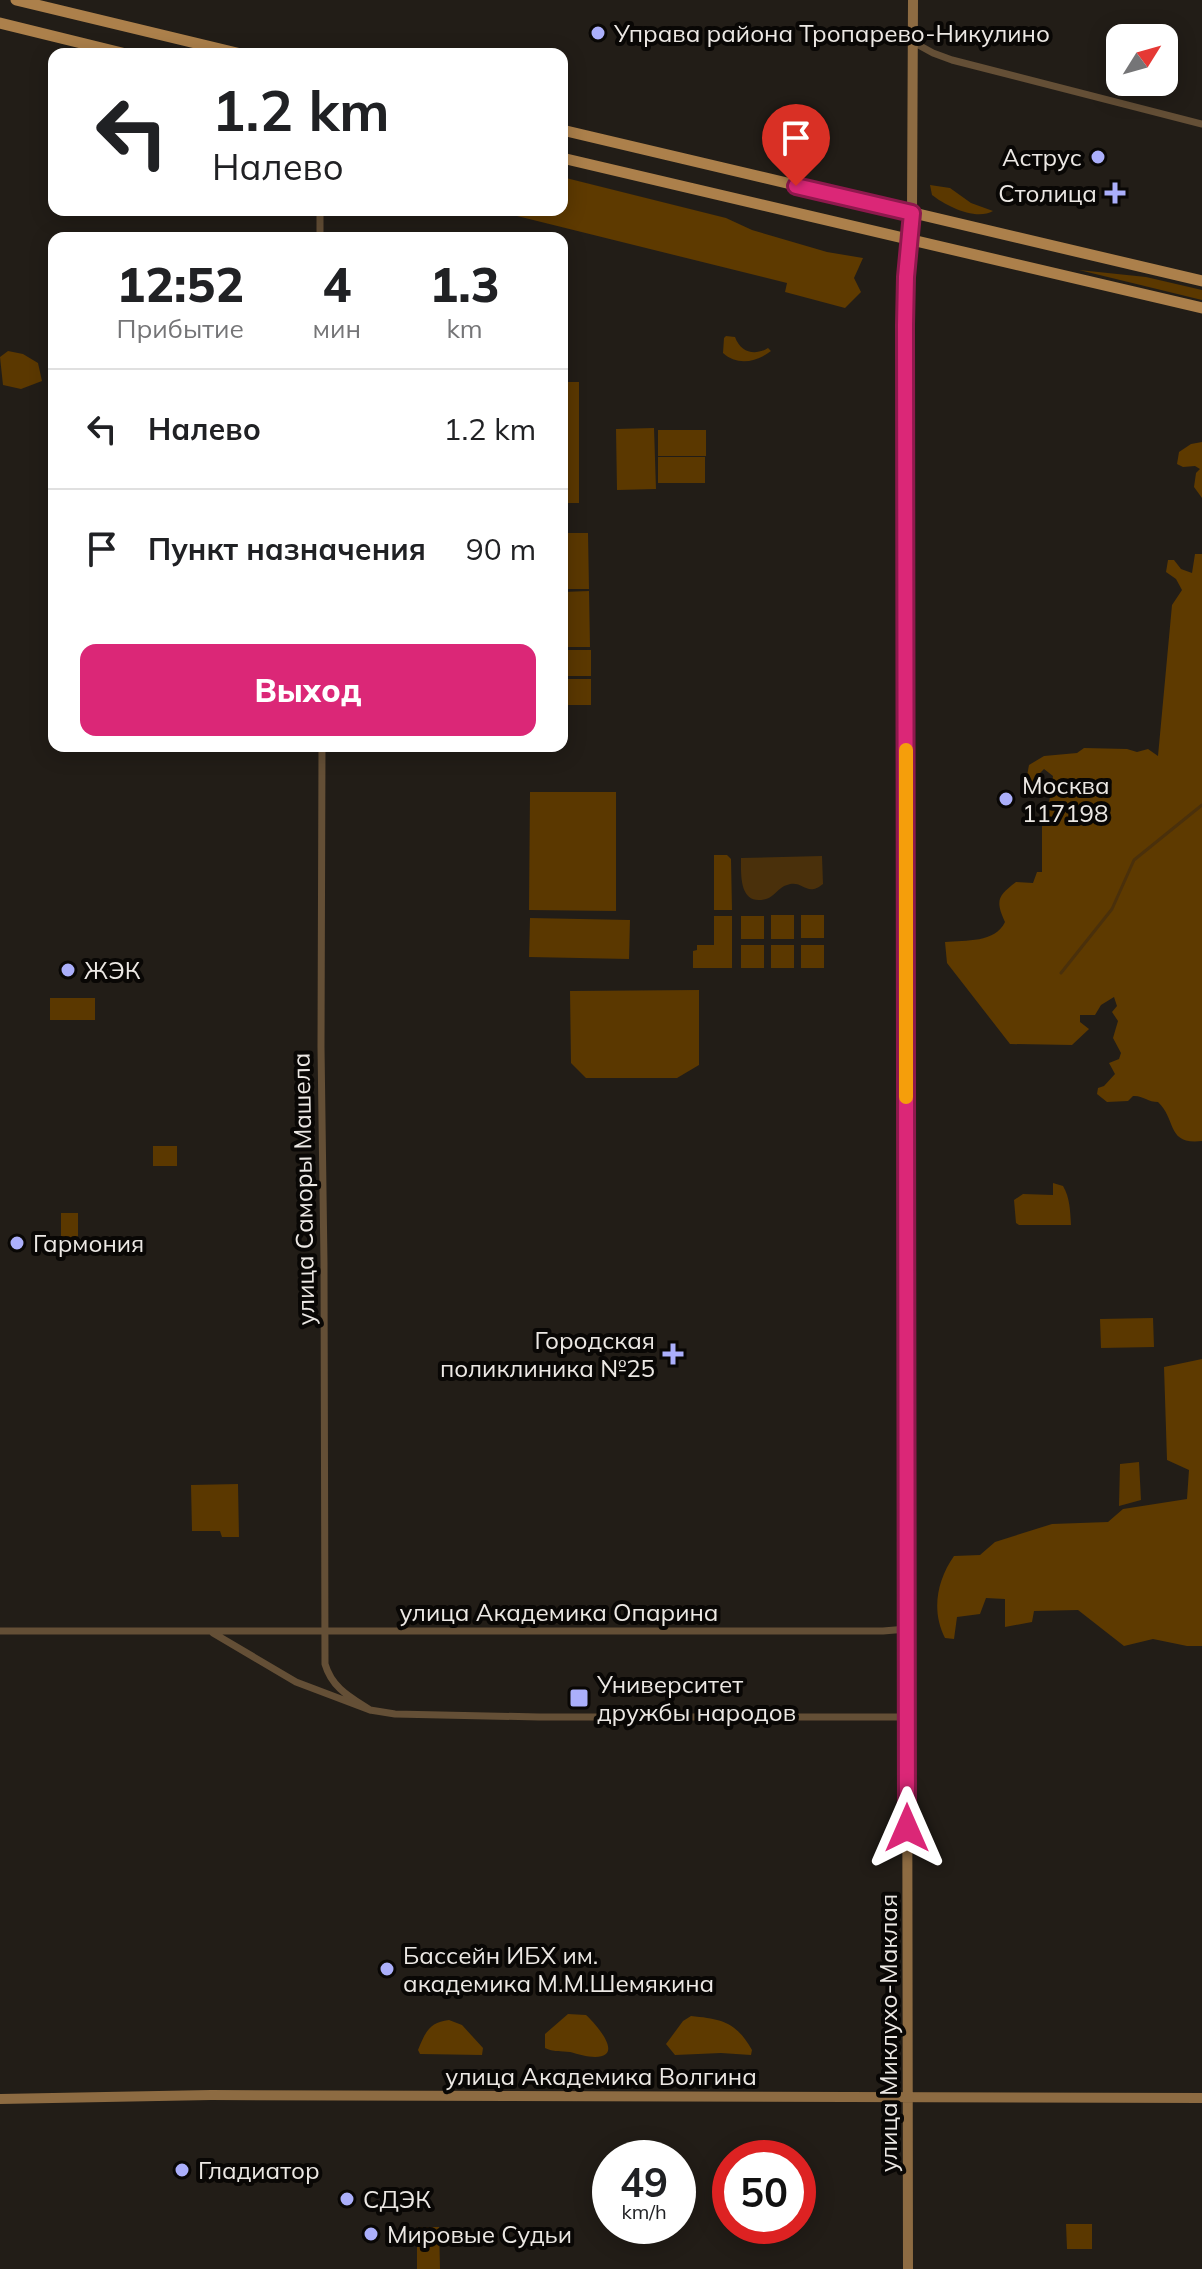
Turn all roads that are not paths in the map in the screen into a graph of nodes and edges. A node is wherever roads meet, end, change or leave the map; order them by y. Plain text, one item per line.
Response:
1 (16, 0) edge
2 (37, 0) edge
3 (913, 0) edge
4 (50, 9) junction
5 (0, 23) edge
6 (913, 42) junction
7 (102, 48) edge
8 (216, 48) edge
9 (1202, 124) edge
10 (568, 131) edge
11 (568, 159) edge
12 (912, 213) junction
13 (910, 241) junction
14 (1202, 281) edge
15 (1202, 308) edge
16 (322, 752) edge
17 (907, 1629) junction
18 (0, 1631) edge
19 (211, 1632) junction
20 (325, 1632) junction
21 (370, 1710) junction
22 (908, 1717) junction
23 (909, 2096) junction
24 (1202, 2098) edge
25 (0, 2099) edge
26 (908, 2269) edge

1 - 4 main road
2 - 4 main road
3 - 6 main road, улица Миклухо-Маклая
4 - 8 main road
5 - 7 main road
6 - 9 street
6 - 12 main road, улица Миклухо-Маклая
10 - 12 main road
11 - 13 main road
12 - 13 main road, улица Миклухо-Маклая
12 - 14 main road
13 - 15 main road
13 - 17 main road, улица Миклухо-Маклая
16 - 20 street, улица Саморы Машела
17 - 20 street, улица Академика Опарина
17 - 22 main road, улица Миклухо-Маклая
18 - 19 street, улица Академика Опарина
19 - 20 street, улица Академика Опарина
19 - 21 street
20 - 21 street, улица Саморы Машела
21 - 22 street
22 - 23 main road, улица Миклухо-Маклая
23 - 24 main road, улица Академика Волгина
23 - 25 main road, улица Академика Волгина
23 - 26 main road, улица Миклухо-Маклая

